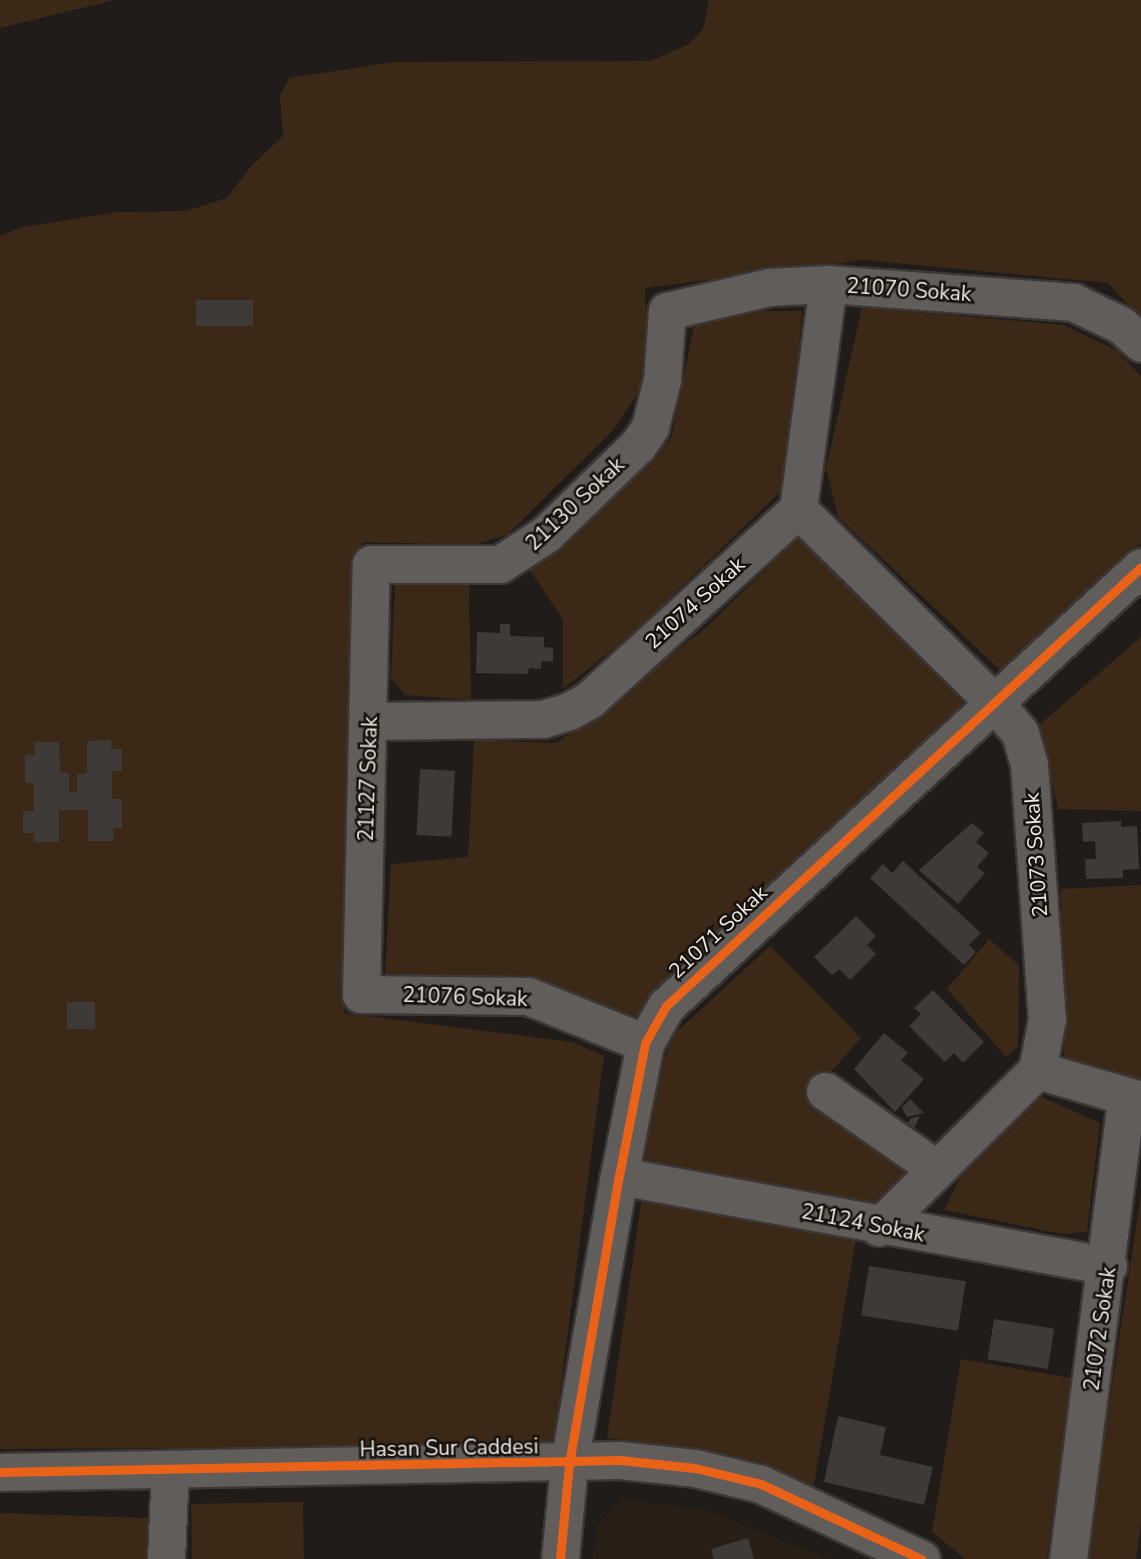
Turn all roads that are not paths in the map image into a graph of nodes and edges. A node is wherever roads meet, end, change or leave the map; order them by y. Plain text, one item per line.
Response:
1 (828, 284) junction
2 (667, 311) joint
3 (1141, 343) edge
4 (798, 509) junction
5 (371, 564) joint
6 (1141, 567) edge
7 (994, 702) junction
8 (369, 721) junction
9 (361, 994) joint
10 (645, 1043) junction
11 (1037, 1070) junction
12 (825, 1091) dead end
13 (1134, 1099) edge
14 (937, 1169) junction
15 (619, 1176) junction
16 (879, 1227) junction
17 (1108, 1266) junction
18 (569, 1464) junction
19 (170, 1469) junction
20 (0, 1472) edge
21 (166, 1559) edge
22 (560, 1559) edge
23 (921, 1559) edge
24 (1068, 1559) edge

1 - 2 street, 21070 Sokak
1 - 3 street, 21070 Sokak
1 - 4 street
2 - 5 street, 21130 Sokak
4 - 7 street, 21073 Sokak
4 - 8 street, 21074 Sokak
5 - 8 street, 21127 Sokak
6 - 7 street, 21071 Sokak
7 - 10 street, 21071 Sokak
7 - 11 street, 21073 Sokak
8 - 9 street, 21127 Sokak
9 - 10 street, 21076 Sokak
10 - 15 street, 21071 Sokak
11 - 13 street
11 - 14 street
12 - 14 street
13 - 17 street, 21072 Sokak
14 - 16 street
15 - 16 street, 21124 Sokak
15 - 18 street, 21071 Sokak
16 - 17 street, 21124 Sokak
17 - 24 street, 21072 Sokak
18 - 19 street, Hasan Sur Caddesi
18 - 22 street, 21071 Sokak
18 - 23 street, Hasan Sur Caddesi
19 - 20 street, Hasan Sur Caddesi
19 - 21 street

